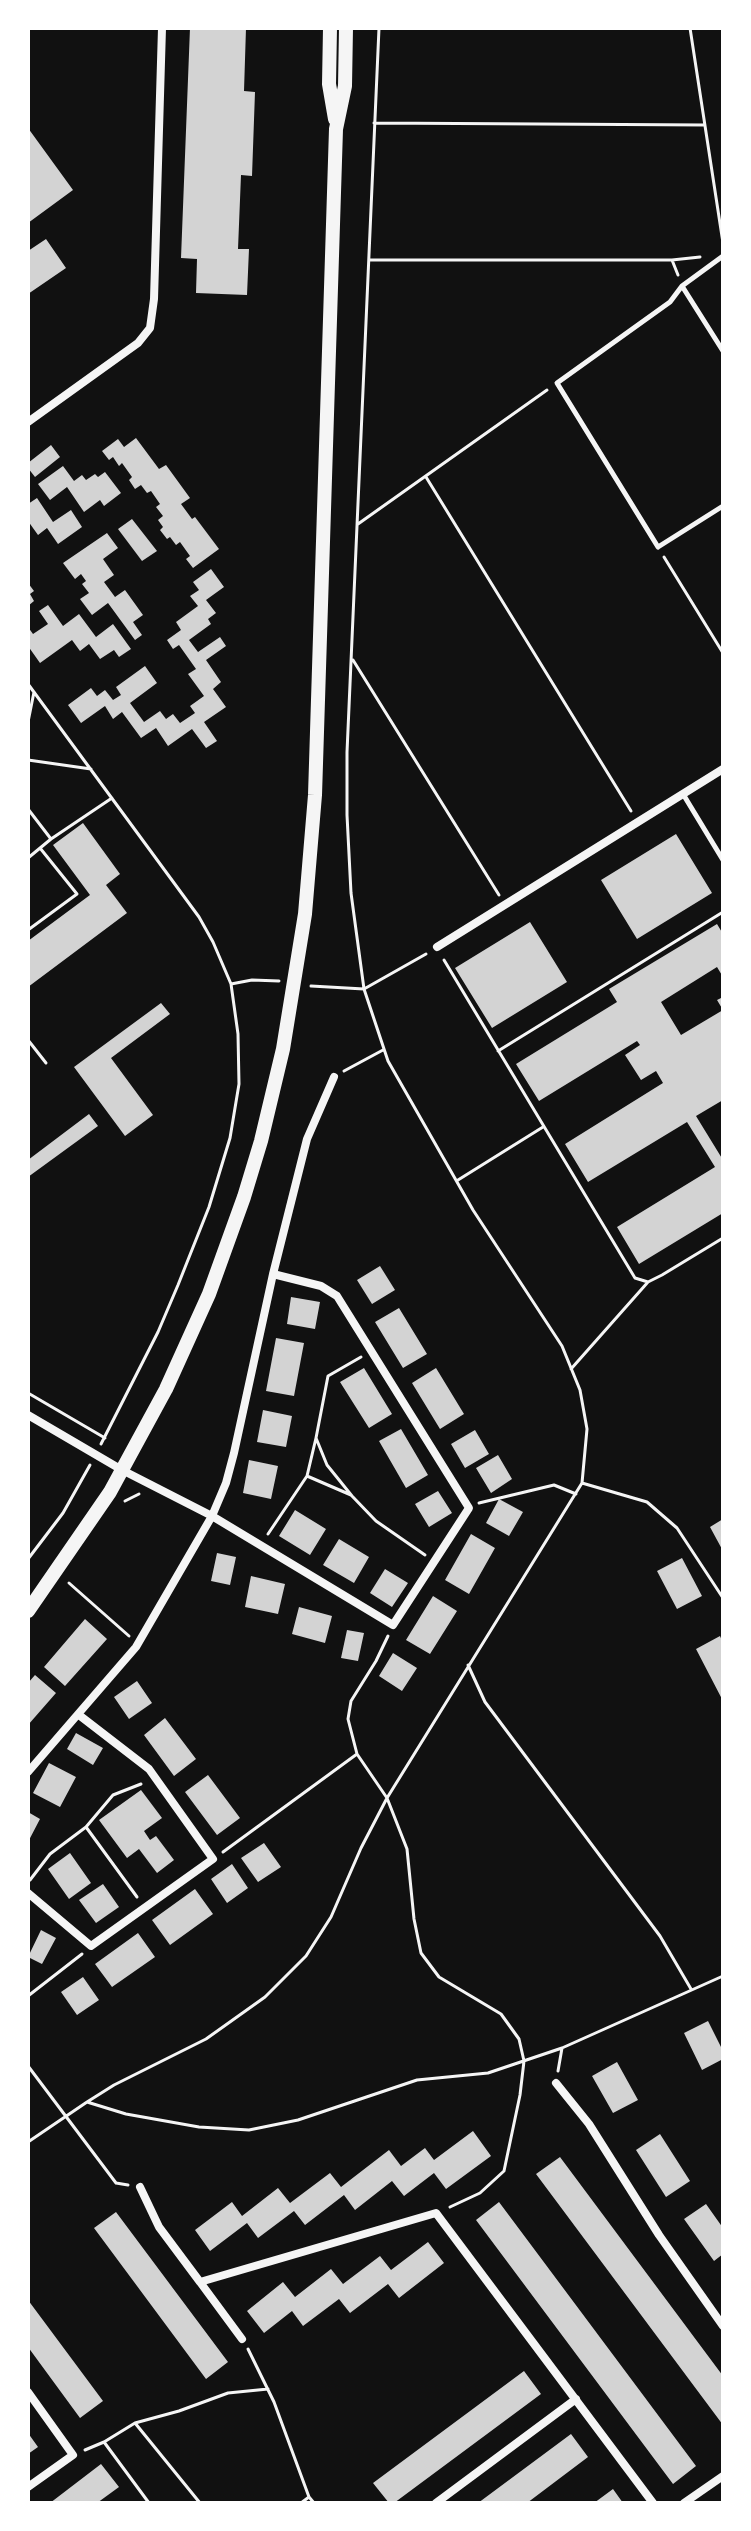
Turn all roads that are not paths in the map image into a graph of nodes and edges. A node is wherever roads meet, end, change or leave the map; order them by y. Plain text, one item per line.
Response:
1 (162, 28) edge
2 (330, 28) edge
3 (346, 28) edge
4 (336, 129) junction
5 (723, 256) edge
6 (682, 286) junction
7 (723, 351) edge
8 (28, 422) edge
9 (723, 506) edge
10 (723, 769) edge
11 (683, 794) junction
12 (723, 860) edge
13 (437, 947) road end
14 (334, 1077) road end
15 (273, 1274) junction
16 (28, 1415) edge
17 (122, 1470) junction
18 (212, 1516) junction
19 (28, 1611) edge
20 (79, 1715) junction
21 (28, 1772) edge
22 (28, 1893) edge
23 (556, 2083) road end
24 (140, 2187) road end
25 (200, 2282) junction
26 (723, 2326) edge
27 (242, 2339) road end
28 (28, 2392) edge
29 (576, 2399) junction
30 (723, 2476) edge
31 (28, 2487) edge
32 (436, 2503) edge
33 (653, 2503) edge
34 (684, 2503) edge

1 - 8 street
2 - 4 street
3 - 4 street
4 - 17 street
5 - 6 lane
6 - 7 lane
6 - 9 lane
10 - 11 street
11 - 12 lane
11 - 13 street
14 - 15 street
15 - 18 street
15 - 18 street
16 - 17 street
17 - 18 street
17 - 19 street
18 - 20 street
20 - 21 street
20 - 22 street
23 - 26 street
24 - 25 street
25 - 27 street
25 - 29 street
28 - 31 street
29 - 32 street
29 - 33 street
30 - 34 street

